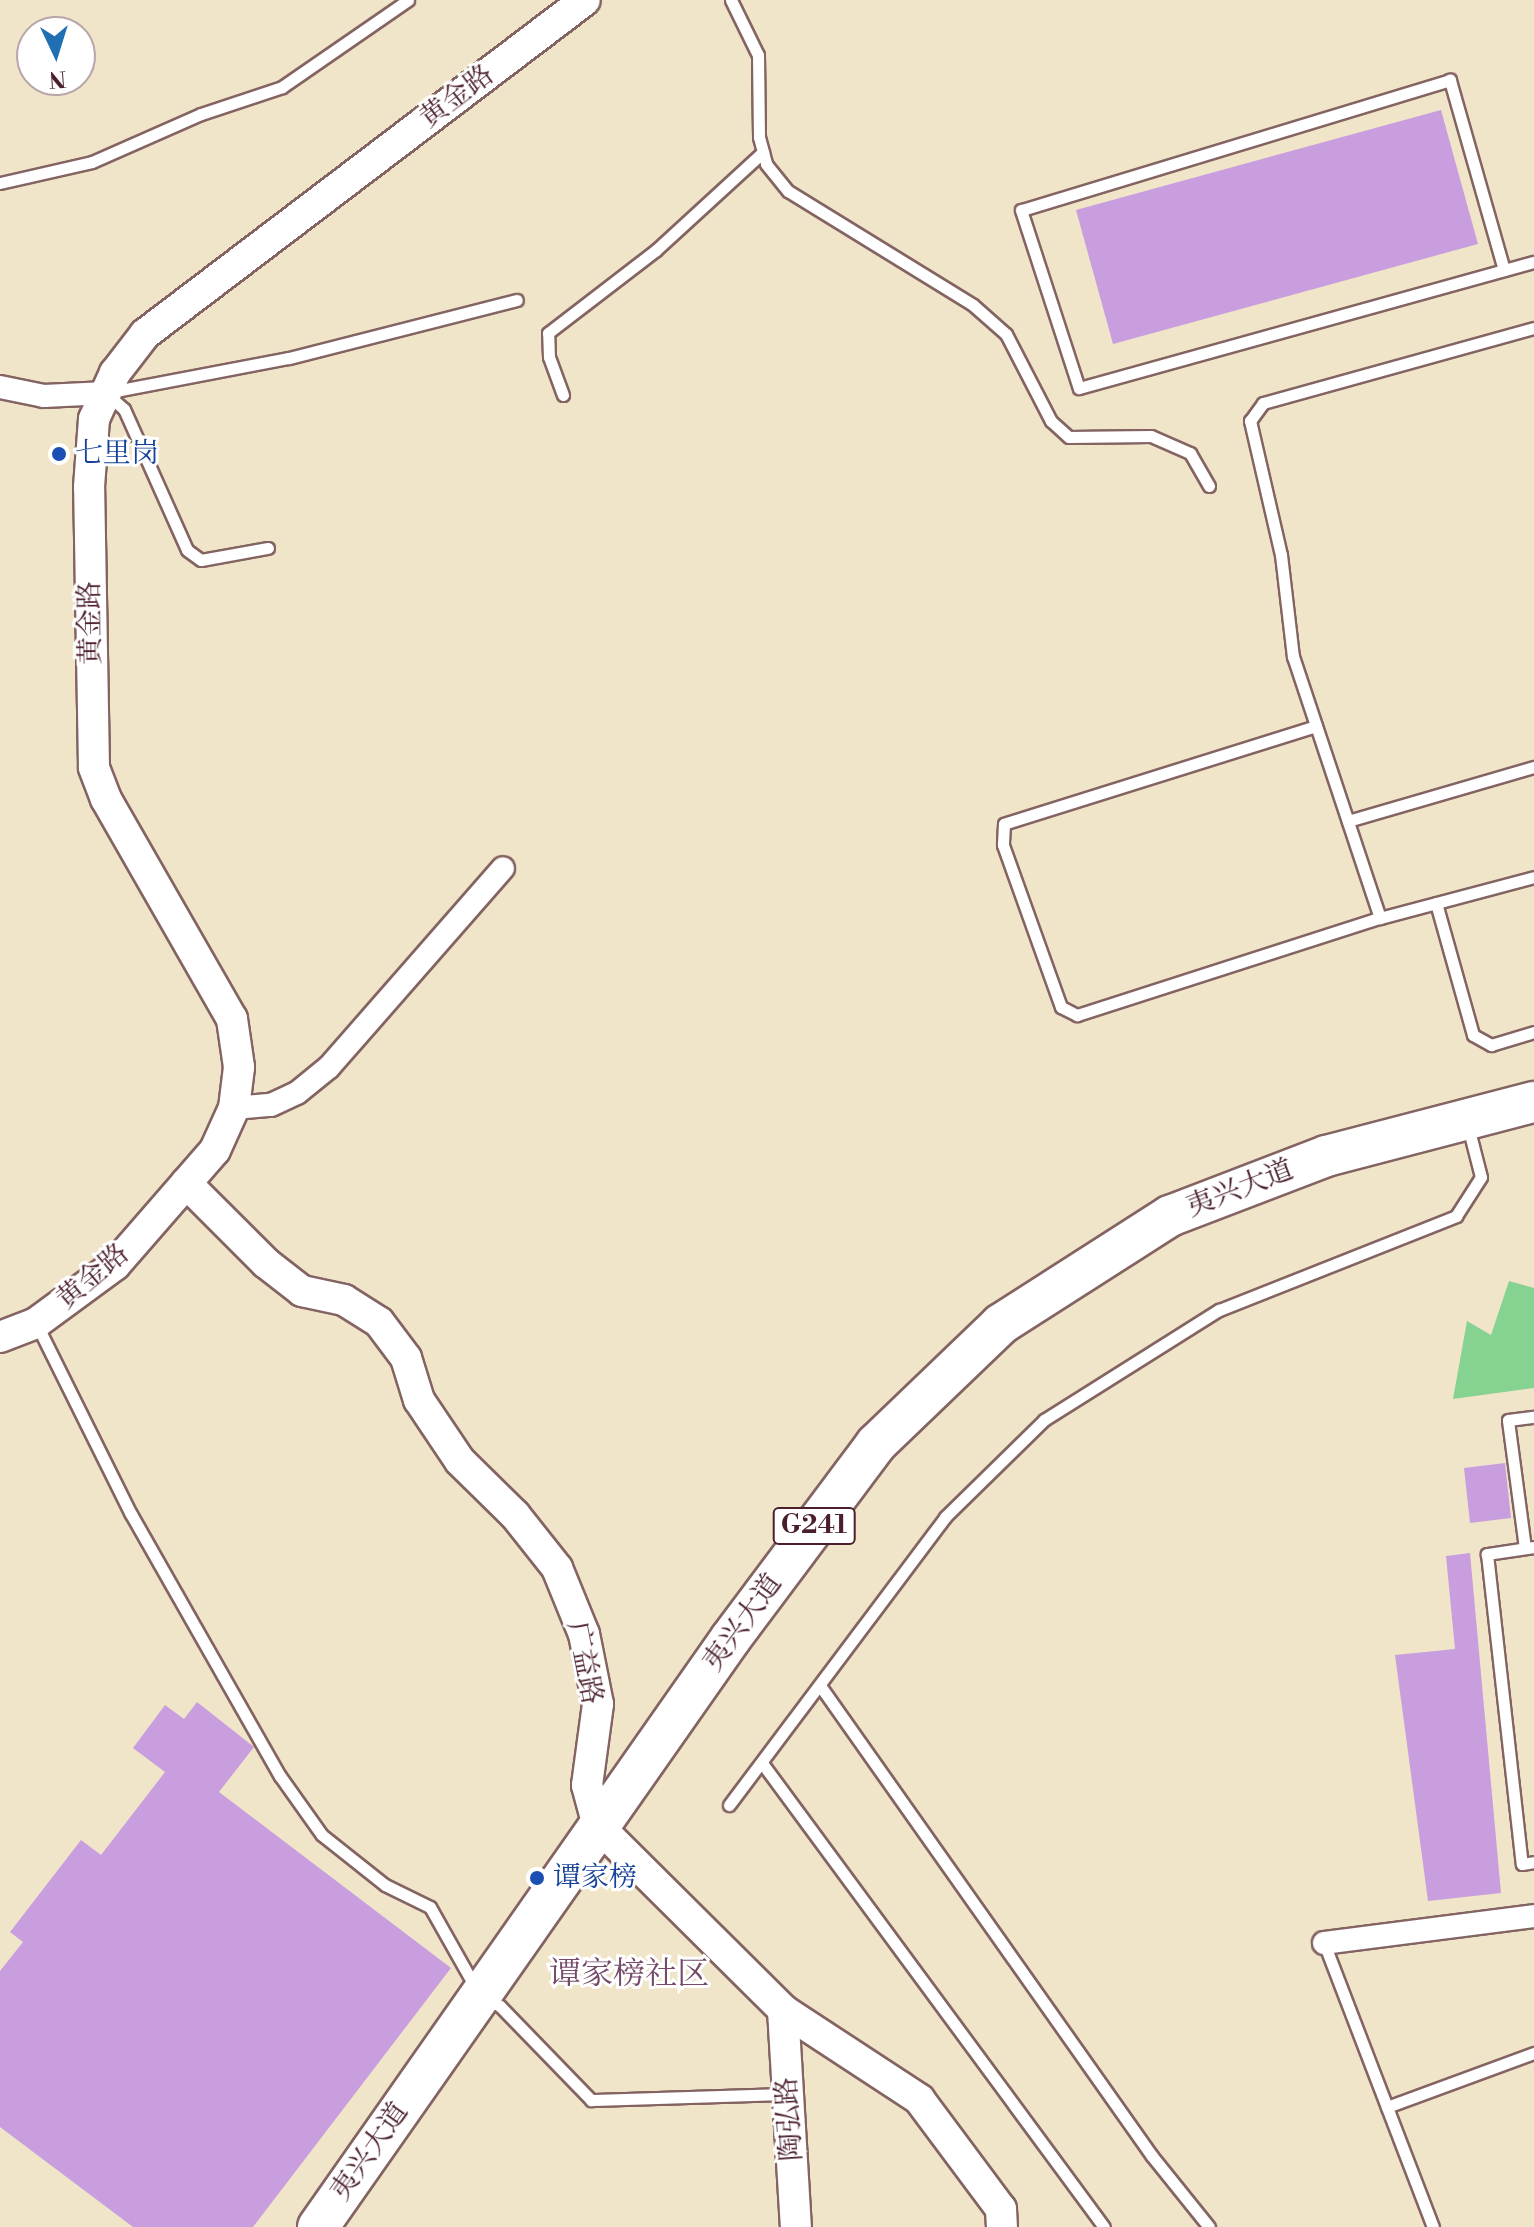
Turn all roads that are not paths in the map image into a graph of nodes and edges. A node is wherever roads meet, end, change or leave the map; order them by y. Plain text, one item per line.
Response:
1 (408, 0) edge
2 (585, 0) edge
3 (731, 0) edge
4 (763, 152) junction
5 (0, 183) edge
6 (1534, 262) edge
7 (1504, 270) junction
8 (517, 300) dead end
9 (1534, 328) edge
10 (0, 387) edge
11 (106, 393) junction
12 (563, 395) dead end
13 (1209, 486) dead end
14 (268, 548) dead end
15 (1316, 726) junction
16 (1534, 767) edge
17 (1348, 821) junction
18 (503, 868) dead end
19 (1534, 877) edge
20 (1436, 903) junction
21 (1380, 918) junction
22 (1534, 1032) edge
23 (1534, 1102) edge
24 (234, 1108) junction
25 (1534, 1121) edge
26 (1471, 1138) junction
27 (186, 1183) junction
28 (36, 1323) junction
29 (0, 1337) edge
30 (1534, 1417) edge
31 (1529, 1548) edge
32 (821, 1687) junction
33 (762, 1763) junction
34 (729, 1805) dead end
35 (607, 1833) junction
36 (1534, 1862) edge
37 (1534, 1916) edge
38 (1324, 1943) joint
39 (490, 2000) junction
40 (783, 2010) junction
41 (1534, 2053) edge
42 (788, 2094) junction
43 (1387, 2107) junction
44 (1007, 2221) edge
45 (318, 2227) edge
46 (348, 2227) edge
47 (796, 2227) edge
48 (1104, 2227) edge
49 (1209, 2227) edge
50 (1433, 2227) edge

1 - 5 lane
2 - 11 main road, 黄金路
3 - 4 lane
4 - 12 lane
4 - 13 lane
6 - 7 lane
7 - 7 lane
8 - 11 lane
9 - 15 lane
10 - 11 street
11 - 14 lane
11 - 24 main road, 黄金路
15 - 17 lane
15 - 21 lane
16 - 17 lane
17 - 21 lane
18 - 24 street
19 - 20 lane
20 - 21 lane
20 - 22 lane
23 - 35 highway, 夷兴大道 / G241
24 - 27 main road, 黄金路
25 - 26 highway, 夷兴大道 / G241
26 - 32 lane
26 - 35 highway, 夷兴大道 / G241
27 - 28 main road, 黄金路
27 - 35 main road, 广益路
28 - 29 main road, 黄金路
28 - 39 lane
30 - 31 lane
31 - 36 lane
32 - 33 lane
32 - 49 lane
33 - 34 lane
33 - 48 lane
35 - 39 highway, 夷兴大道 / G241
35 - 40 main road, 广益路
37 - 38 street
38 - 43 lane
39 - 42 lane
39 - 45 highway, 夷兴大道 / G241
39 - 46 highway, 夷兴大道 / G241
40 - 42 main road, 陶弘路
40 - 44 main road, 广益路
41 - 43 lane
42 - 47 main road, 陶弘路
43 - 50 lane

